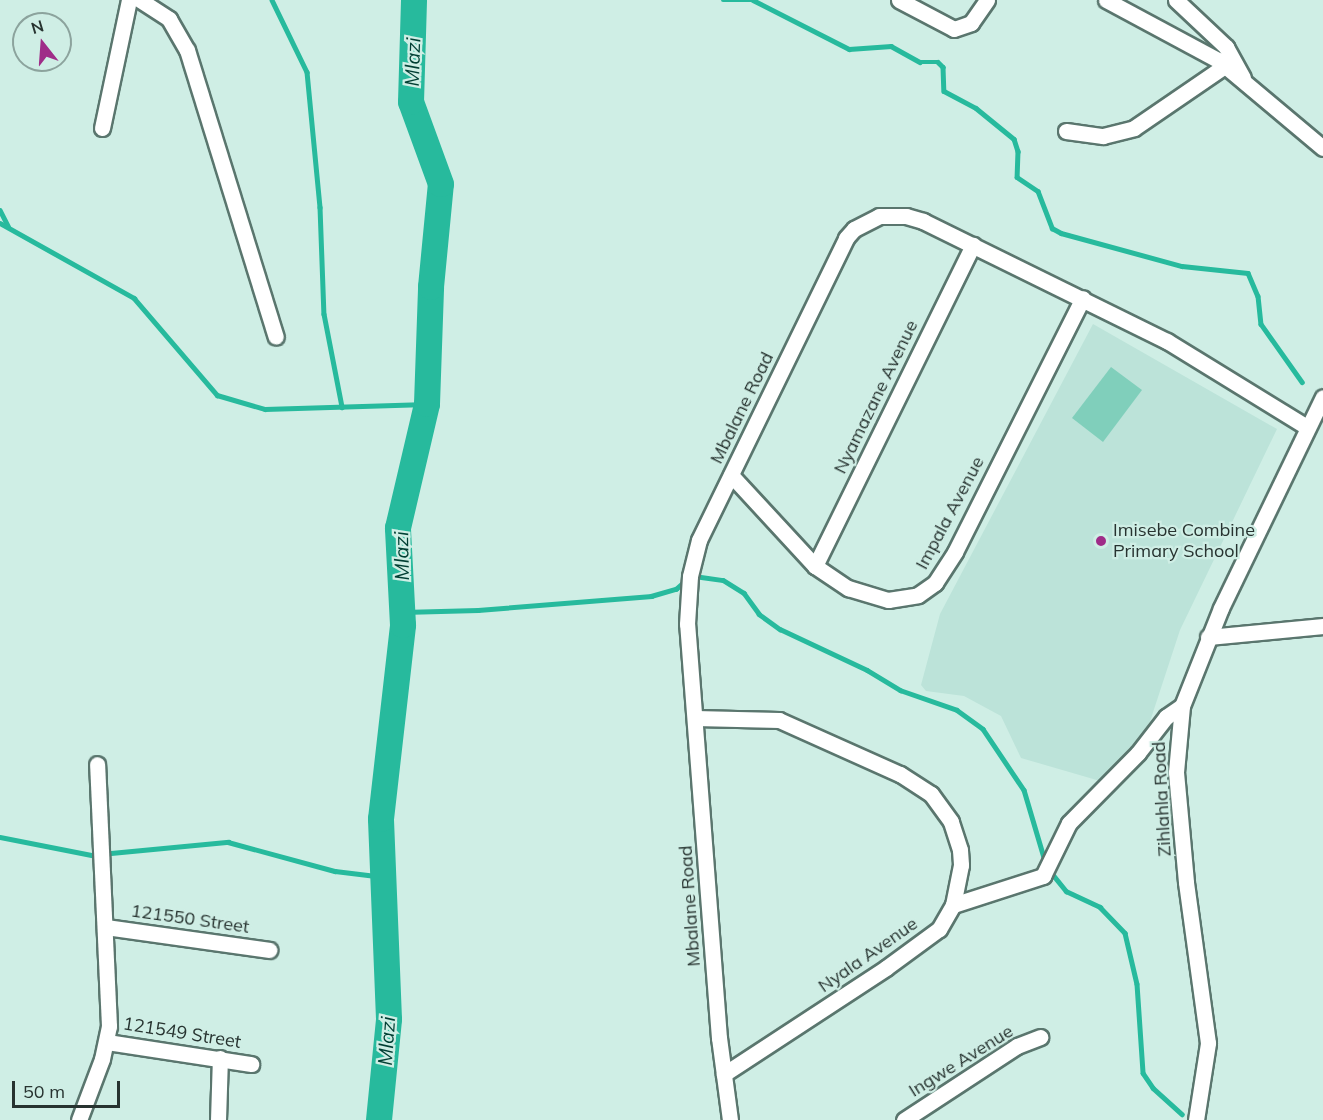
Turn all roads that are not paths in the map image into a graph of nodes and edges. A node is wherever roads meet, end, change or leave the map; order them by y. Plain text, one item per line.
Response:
1 (129, 0) edge
2 (140, 0) edge
3 (900, 0) edge
4 (987, 0) edge
5 (1106, 0) edge
6 (1176, 0) edge
7 (1226, 65) junction
8 (1244, 80) junction
9 (102, 128) dead end
10 (1066, 131) dead end
11 (1323, 148) edge
12 (973, 246) junction
13 (1083, 298) junction
14 (276, 337) dead end
15 (1323, 397) edge
16 (1308, 427) junction
17 (731, 475) junction
18 (815, 566) junction
19 (1323, 626) edge
20 (1208, 637) junction
21 (1182, 706) junction
22 (695, 717) junction
23 (97, 764) dead end
24 (953, 905) junction
25 (106, 927) junction
26 (269, 950) dead end
27 (1040, 1037) dead end
28 (107, 1042) junction
29 (220, 1058) junction
30 (251, 1064) dead end
31 (724, 1074) junction
32 (1201, 1118) edge
33 (79, 1120) edge
34 (218, 1120) edge
35 (730, 1120) edge
36 (904, 1120) edge

1 - 9 street
2 - 14 street
3 - 4 street
5 - 7 street
6 - 8 street
7 - 8 street
7 - 10 street
8 - 11 street
12 - 13 street, Mbalane Road
12 - 17 street, Mbalane Road
12 - 18 street, Nyamazane Avenue
13 - 16 street, Mbalane Road
13 - 18 street, Impala Avenue
15 - 16 street, Zihlahla Road
16 - 20 street, Zihlahla Road
17 - 18 street, Impala Avenue
17 - 22 street, Mbalane Road
19 - 20 street
20 - 21 street, Zihlahla Road
21 - 24 street
21 - 32 street, Zihlahla Road
22 - 24 street, Nyala Avenue
22 - 31 street, Mbalane Road
23 - 25 street
24 - 31 street, Nyala Avenue
25 - 26 street, 121550 Street
25 - 28 street
27 - 36 street, Ingwe Avenue
28 - 29 street, 121549 Street
28 - 33 street
29 - 30 street, 121549 Street
29 - 34 street
31 - 35 street, Mbalane Road

